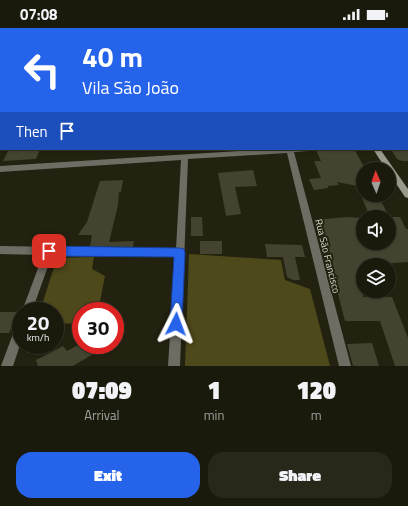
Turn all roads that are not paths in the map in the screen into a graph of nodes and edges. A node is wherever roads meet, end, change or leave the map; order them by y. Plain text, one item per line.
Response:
1 (299, 150) edge
2 (377, 150) edge
3 (290, 151) junction
4 (185, 157) junction
5 (0, 169) edge
6 (408, 195) edge
7 (0, 250) edge
8 (49, 251) junction
9 (180, 253) junction
10 (30, 302) edge
11 (12, 352) edge
12 (7, 366) edge
13 (174, 366) edge
14 (345, 366) edge

1 - 3 street
2 - 6 main road
3 - 4 street
3 - 14 street, Rua São Francisco
4 - 5 street
4 - 9 street
7 - 8 street
8 - 9 street
8 - 10 street
9 - 13 street
11 - 12 street

